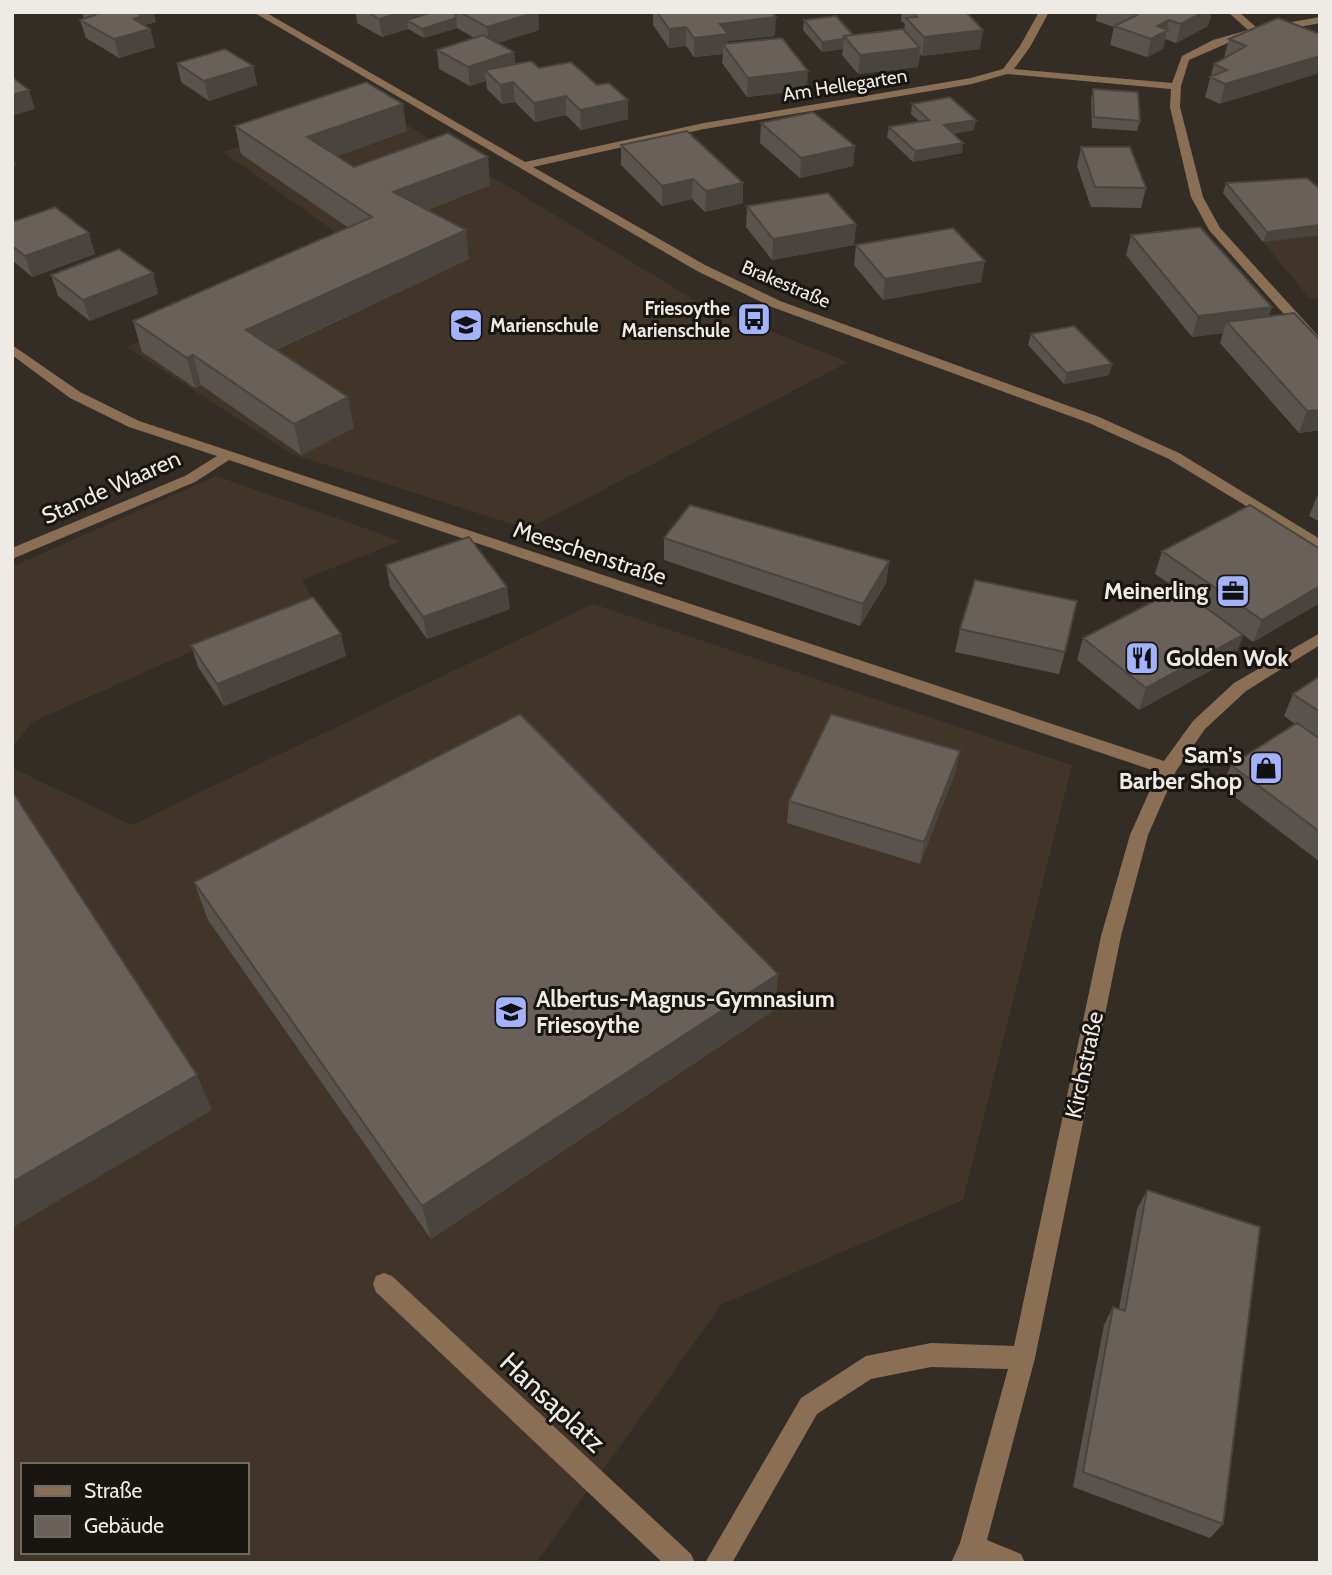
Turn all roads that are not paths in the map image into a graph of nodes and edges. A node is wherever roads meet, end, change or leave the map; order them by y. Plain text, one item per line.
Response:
1 (258, 12) edge
2 (1044, 12) edge
3 (1233, 12) edge
4 (1320, 20) edge
5 (1305, 23) junction
6 (1253, 29) junction
7 (1320, 30) edge
8 (1007, 71) junction
9 (1176, 86) junction
10 (521, 166) junction
11 (1314, 334) edge
12 (1320, 346) edge
13 (12, 349) edge
14 (225, 457) junction
15 (1320, 546) edge
16 (12, 554) edge
17 (1320, 638) edge
18 (1168, 769) junction
19 (384, 1284) dead end
20 (1023, 1358) junction
21 (968, 1555) edge
22 (682, 1563) edge
23 (718, 1563) edge
24 (1012, 1563) edge

1 - 10 street, Brakestraße
2 - 8 street
3 - 6 street
4 - 5 street
5 - 6 street
5 - 7 street
6 - 9 street
8 - 9 street, Am Hellegarten
8 - 10 street, Am Hellegarten
9 - 11 street
10 - 15 street, Brakestraße
11 - 12 street
13 - 14 street, Meeschenstraße
14 - 16 street, Stande Waaren
14 - 18 street, Meeschenstraße
17 - 18 street, Kirchstraße
18 - 20 street, Kirchstraße
19 - 22 street, Hansaplatz
20 - 21 street, Kirchstraße
20 - 23 street
21 - 24 street

